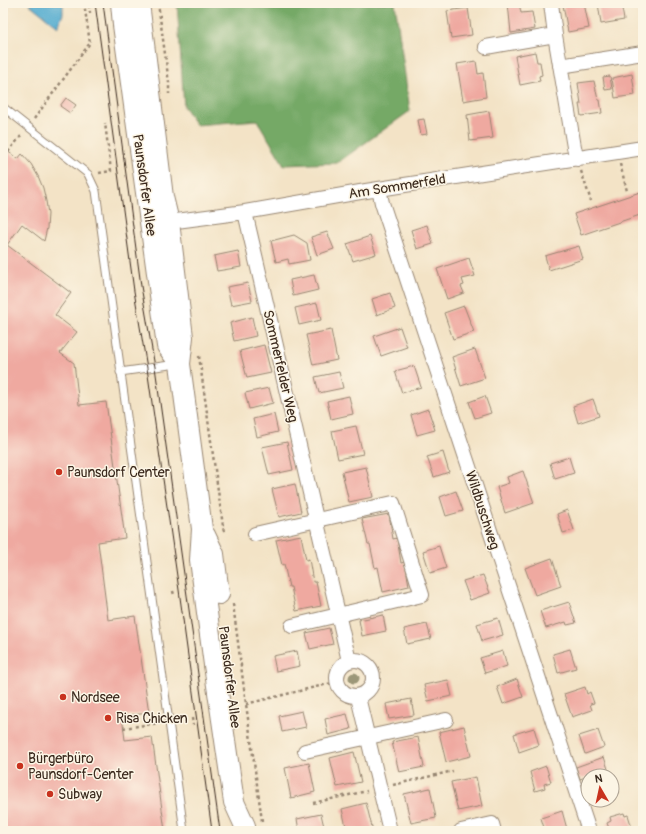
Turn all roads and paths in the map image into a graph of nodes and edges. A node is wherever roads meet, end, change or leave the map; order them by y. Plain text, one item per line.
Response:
1 (101, 3) edge
2 (116, 3) edge
3 (121, 3) edge
4 (139, 3) edge
5 (158, 3) edge
6 (551, 3) edge
7 (84, 4) edge
8 (89, 5) junction
9 (90, 13) dead end
10 (123, 25) junction
11 (555, 35) junction
12 (486, 47) dead end
13 (643, 53) edge
14 (560, 66) junction
15 (169, 96) dead end
16 (3, 107) edge
17 (34, 119) dead end
18 (105, 123) dead end
19 (21, 136) dead end
20 (643, 148) edge
21 (8, 152) dead end
22 (616, 152) junction
23 (577, 159) junction
24 (88, 174) junction
25 (379, 189) junction
26 (627, 191) dead end
27 (591, 201) dead end
28 (245, 212) junction
29 (160, 223) junction
30 (199, 353) dead end
31 (180, 364) junction
32 (120, 372) junction
33 (316, 520) junction
34 (254, 534) dead end
35 (224, 537) dead end
36 (173, 591) dead end
37 (174, 595) dead end
38 (233, 599) dead end
39 (338, 615) junction
40 (292, 626) dead end
41 (349, 660) junction
42 (336, 682) junction
43 (358, 697) junction
44 (246, 704) junction
45 (192, 718) dead end
46 (446, 720) dead end
47 (168, 721) junction
48 (193, 725) dead end
49 (123, 728) dead end
50 (367, 737) junction
51 (305, 751) dead end
52 (251, 827) edge
53 (184, 831) edge
54 (390, 831) edge
55 (461, 831) edge
56 (494, 831) edge
57 (589, 831) edge

1 - 8 path
2 - 10 main road
3 - 10 main road, Paunsdorfer Allee
4 - 29 main road, Paunsdorfer Allee
5 - 15 path
6 - 11 street
7 - 8 path
7 - 17 path
8 - 9 path
10 - 29 main road, Paunsdorfer Allee
11 - 12 street
11 - 14 street
13 - 14 street
14 - 23 street
16 - 24 lane
18 - 24 path
19 - 21 path
20 - 22 street, Am Sommerfeld
22 - 23 street, Am Sommerfeld
22 - 26 path
23 - 25 street, Am Sommerfeld
23 - 27 path
24 - 32 lane
25 - 28 street, Am Sommerfeld
25 - 57 street, Wildbuschweg
28 - 29 street, Am Sommerfeld
28 - 33 street, Sommerfelder Weg
29 - 31 main road, Paunsdorfer Allee
30 - 35 path
31 - 32 lane
31 - 52 main road, Paunsdorfer Allee
32 - 47 lane
33 - 34 street
33 - 39 street, Sommerfelder Weg
33 - 39 street
36 - 37 path
38 - 44 path
39 - 40 street
39 - 41 street, Sommerfelder Weg
41 - 42 street
41 - 43 street
42 - 43 street
42 - 44 path
43 - 50 street
44 - 52 path
45 - 48 path
46 - 50 street
47 - 49 path
47 - 53 lane
50 - 51 street
50 - 54 street
55 - 56 street

